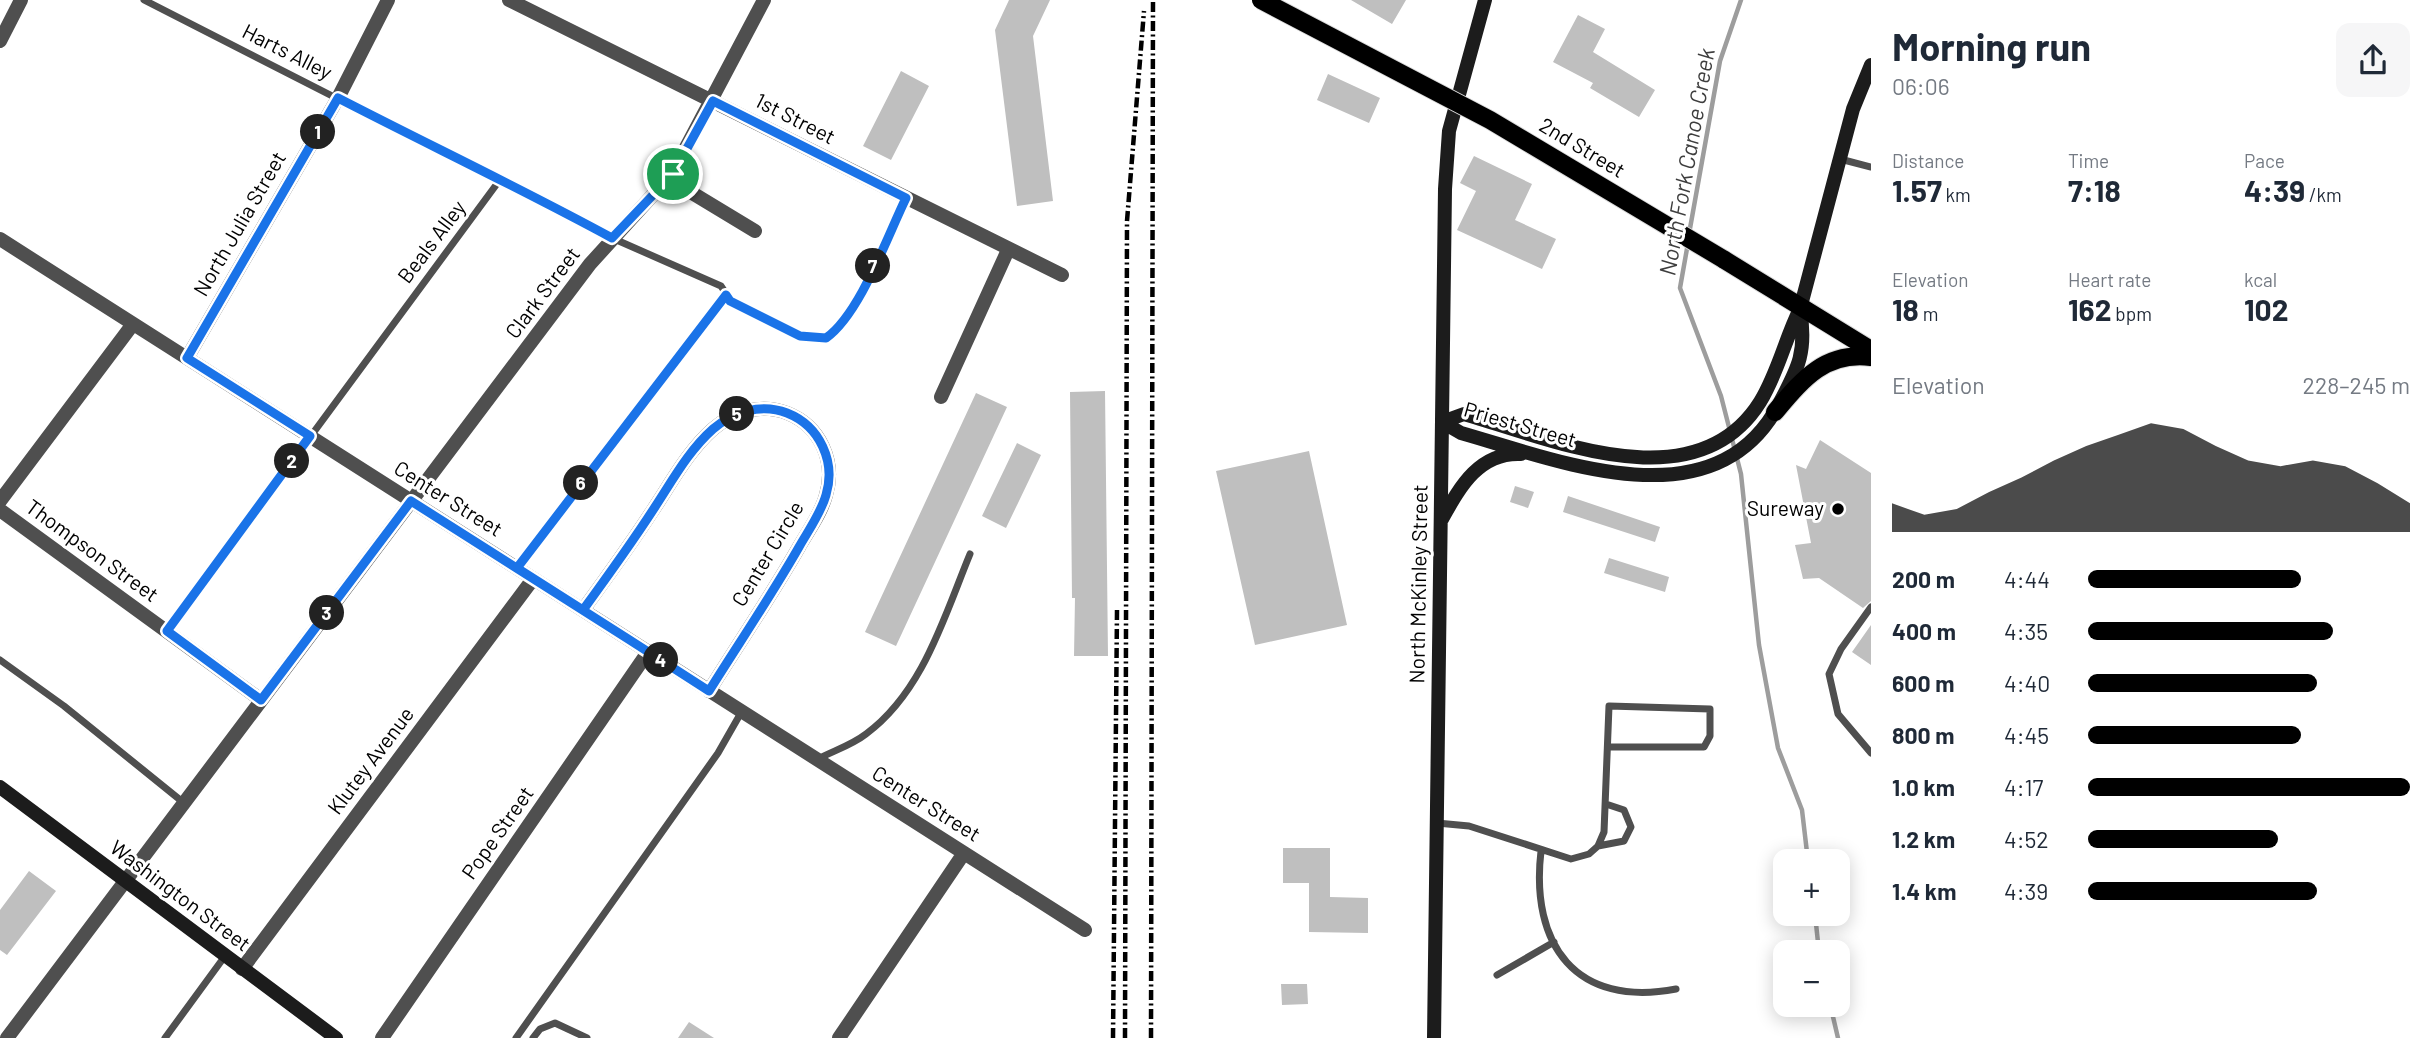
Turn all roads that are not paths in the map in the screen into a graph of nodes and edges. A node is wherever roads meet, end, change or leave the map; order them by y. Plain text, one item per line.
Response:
1 (21, 0) edge
2 (144, 0) edge
3 (387, 0) edge
4 (509, 0) edge
5 (764, 0) edge
6 (1261, 0) edge
7 (1485, 0) edge
8 (0, 41) edge
9 (1871, 65) edge
10 (338, 98) junction
11 (713, 101) junction
12 (1840, 159) junction
13 (1871, 167) edge
14 (669, 178) junction
15 (499, 181) junction
16 (906, 198) junction
17 (755, 231) dead end
18 (612, 238) junction
19 (0, 239) edge
20 (1009, 250) junction
21 (1062, 275) dead end
22 (726, 295) junction
23 (1800, 309) junction
24 (133, 324) junction
25 (1871, 349) edge
26 (1871, 357) edge
27 (187, 358) junction
28 (941, 397) dead end
29 (1767, 408) junction
30 (1442, 422) junction
31 (310, 436) junction
32 (1534, 454) junction
33 (0, 500) edge
34 (411, 501) junction
35 (0, 510) edge
36 (1441, 520) junction
37 (970, 554) dead end
38 (517, 568) junction
39 (533, 579) junction
40 (1871, 607) edge
41 (583, 610) junction
42 (167, 631) junction
43 (648, 652) junction
44 (0, 660) edge
45 (709, 691) junction
46 (261, 700) junction
47 (742, 711) junction
48 (1608, 747) junction
49 (1871, 753) edge
50 (817, 760) junction
51 (0, 787) edge
52 (184, 803) junction
53 (1606, 804) junction
54 (1437, 823) junction
55 (1598, 846) junction
56 (1541, 851) junction
57 (964, 853) junction
58 (125, 881) junction
59 (1085, 930) dead end
60 (1554, 942) junction
61 (225, 956) junction
62 (242, 969) junction
63 (1497, 975) dead end
64 (1676, 989) dead end
65 (7, 1038) edge
66 (165, 1038) edge
67 (337, 1038) edge
68 (382, 1038) edge
69 (516, 1038) edge
70 (533, 1038) edge
71 (587, 1038) edge
72 (839, 1038) edge
73 (1434, 1038) edge

1 - 8 street
2 - 10 lane, Harts Alley
3 - 10 street, North Julia Street
4 - 11 street, 1st Street
5 - 11 street, Clark Street
6 - 23 main road, 2nd Street, bridge
7 - 30 street, North McKinley Street
9 - 12 street, Priest Street
10 - 15 lane
10 - 27 street, North Julia Street
11 - 14 street, Clark Street
11 - 16 street, 1st Street
12 - 13 lane
12 - 23 street, Priest Street
14 - 17 street
14 - 18 street, Clark Street
15 - 18 lane
15 - 31 lane, Beals Alley
16 - 20 street, 1st Street
16 - 22 lane
18 - 22 lane
18 - 34 street, Clark Street
19 - 24 street, Center Street
20 - 21 street, 1st Street
20 - 28 street
22 - 38 lane
23 - 25 main road, 2nd Street
23 - 29 street, Priest Street
23 - 29 street, Priest Street
24 - 27 street, Center Street
24 - 33 street
26 - 29 main road
27 - 31 street, Center Street
29 - 30 street, Priest Street
29 - 32 street, Priest Street
30 - 32 street, Priest Street
30 - 36 street, North McKinley Street
31 - 34 street, Center Street
31 - 42 lane, Beals Alley
32 - 36 street
34 - 38 street, Center Street
34 - 46 street, Clark Street
35 - 42 street, Thompson Street
36 - 54 street, North McKinley Street
37 - 50 lane
38 - 39 street, Center Street
39 - 41 street, Center Street
39 - 62 street, Klutey Avenue
40 - 49 lane
41 - 43 street, Center Street
41 - 45 street, Center Circle
42 - 46 street, Thompson Street
43 - 45 street, Center Street
43 - 68 street, Pope Street
44 - 52 lane
45 - 47 street, Center Street
46 - 52 street, Clark Street
47 - 50 street, Center Street
47 - 69 lane
48 - 48 lane
48 - 53 lane
50 - 57 street, Center Street
51 - 58 street, Washington Street
52 - 58 street, Clark Street
53 - 55 lane
53 - 55 lane
54 - 56 lane
54 - 73 street, North McKinley Street
55 - 56 lane
56 - 60 lane
57 - 59 street, Center Street
57 - 72 street
58 - 61 street, Washington Street
58 - 65 street, Clark Street
60 - 63 lane
60 - 64 lane
61 - 62 street, Washington Street
61 - 66 lane
62 - 67 street, Washington Street
70 - 71 lane

